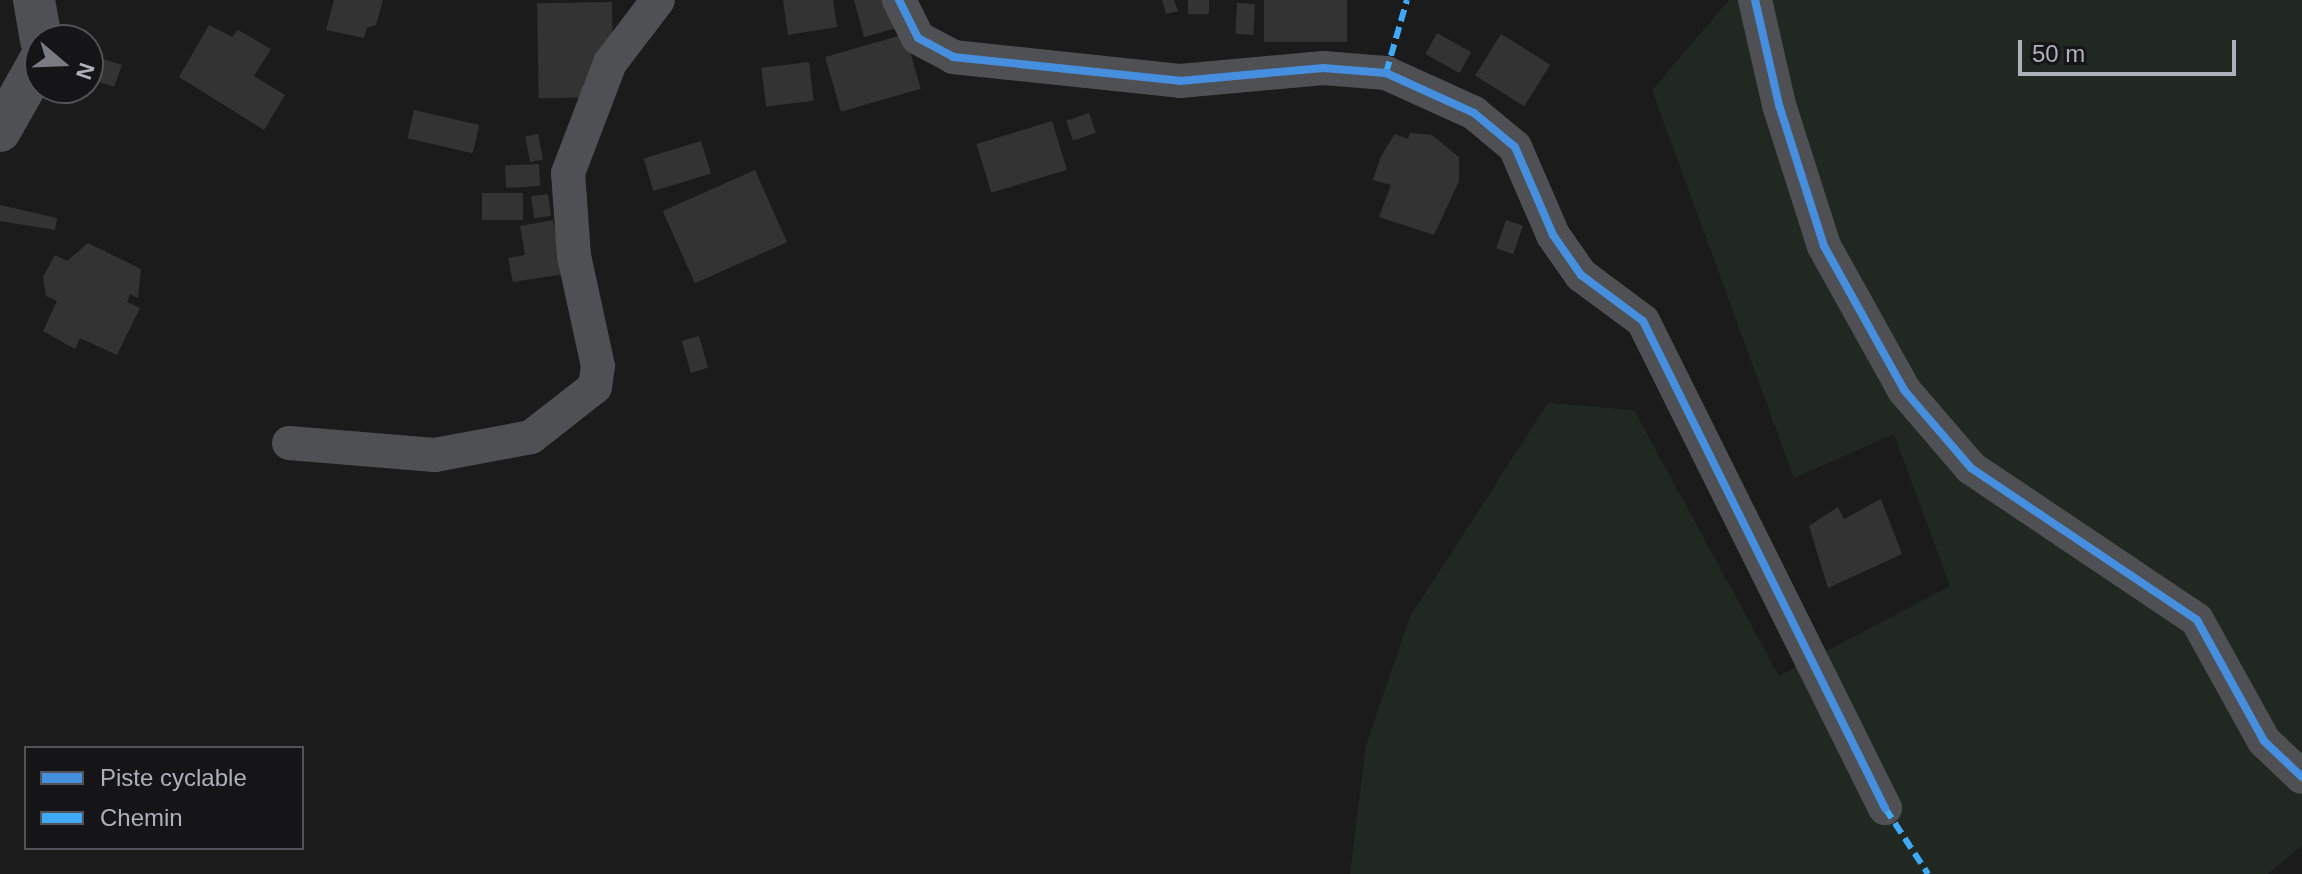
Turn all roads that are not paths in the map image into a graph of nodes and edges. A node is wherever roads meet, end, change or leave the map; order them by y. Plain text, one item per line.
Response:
1 (34, 0) edge
2 (658, 0) edge
3 (899, 0) edge
4 (1755, 0) edge
5 (38, 24) edge
6 (24, 88) edge
7 (0, 131) edge
8 (289, 443) dead end
9 (2302, 777) edge
10 (1885, 808) dead end

1 - 5 street
2 - 8 street
3 - 10 street
4 - 9 street
6 - 7 street

